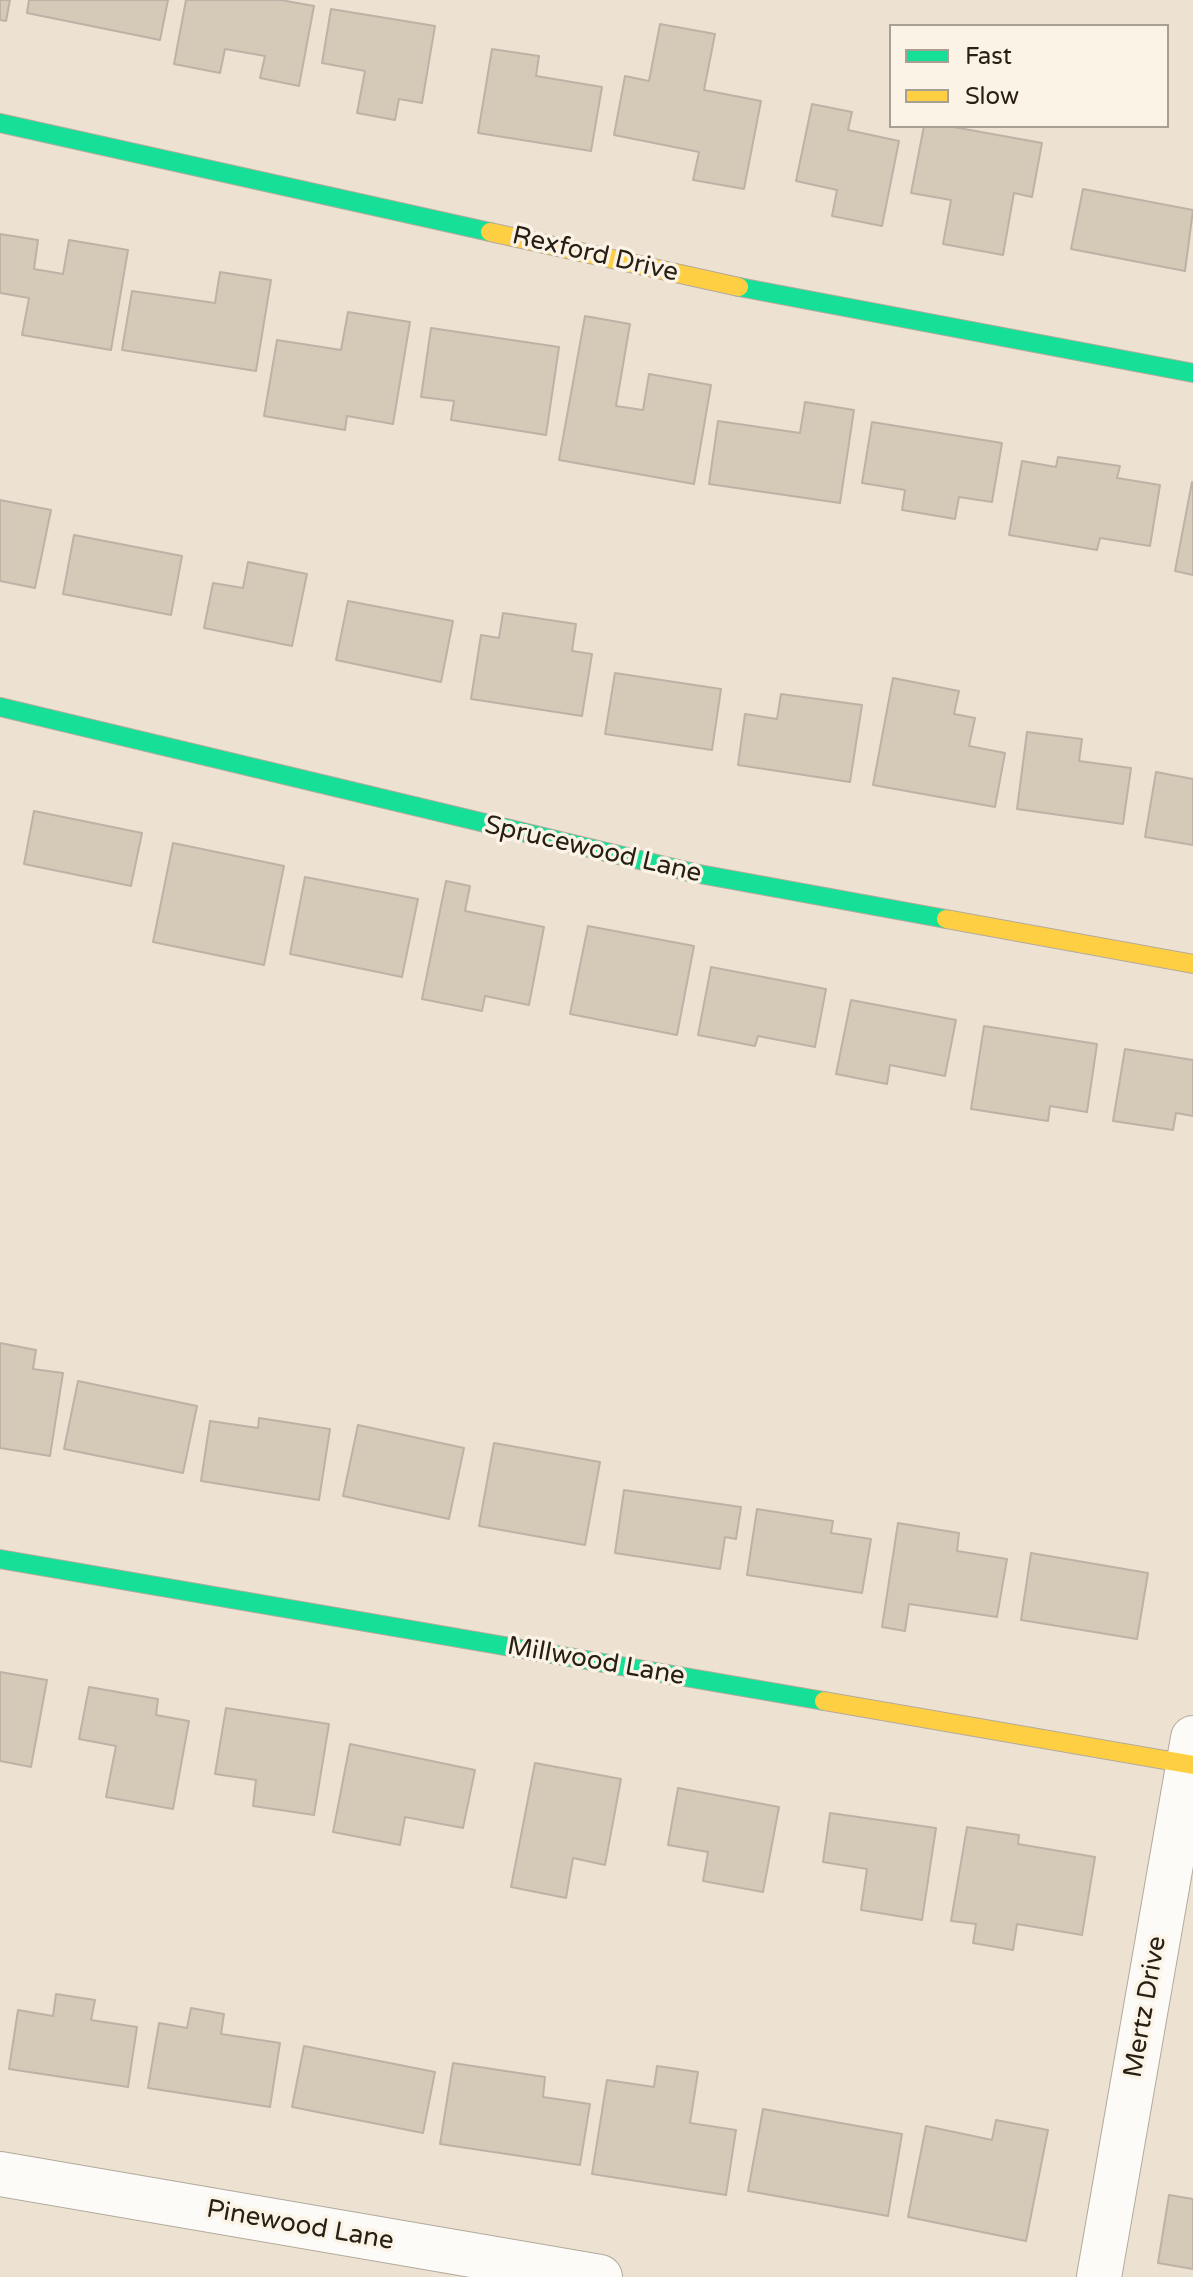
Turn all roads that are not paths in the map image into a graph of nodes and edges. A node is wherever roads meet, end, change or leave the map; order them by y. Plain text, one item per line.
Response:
1 (0, 123) edge
2 (1193, 373) edge
3 (0, 707) edge
4 (1193, 964) edge
5 (0, 1559) edge
6 (1191, 1756) edge
7 (0, 2174) edge
8 (600, 2277) edge
9 (1099, 2277) edge

1 - 2 street, Rexford Drive
3 - 4 street, Sprucewood Lane
5 - 6 street, Millwood Lane
6 - 9 street, Mertz Drive
7 - 8 street, Pinewood Lane

